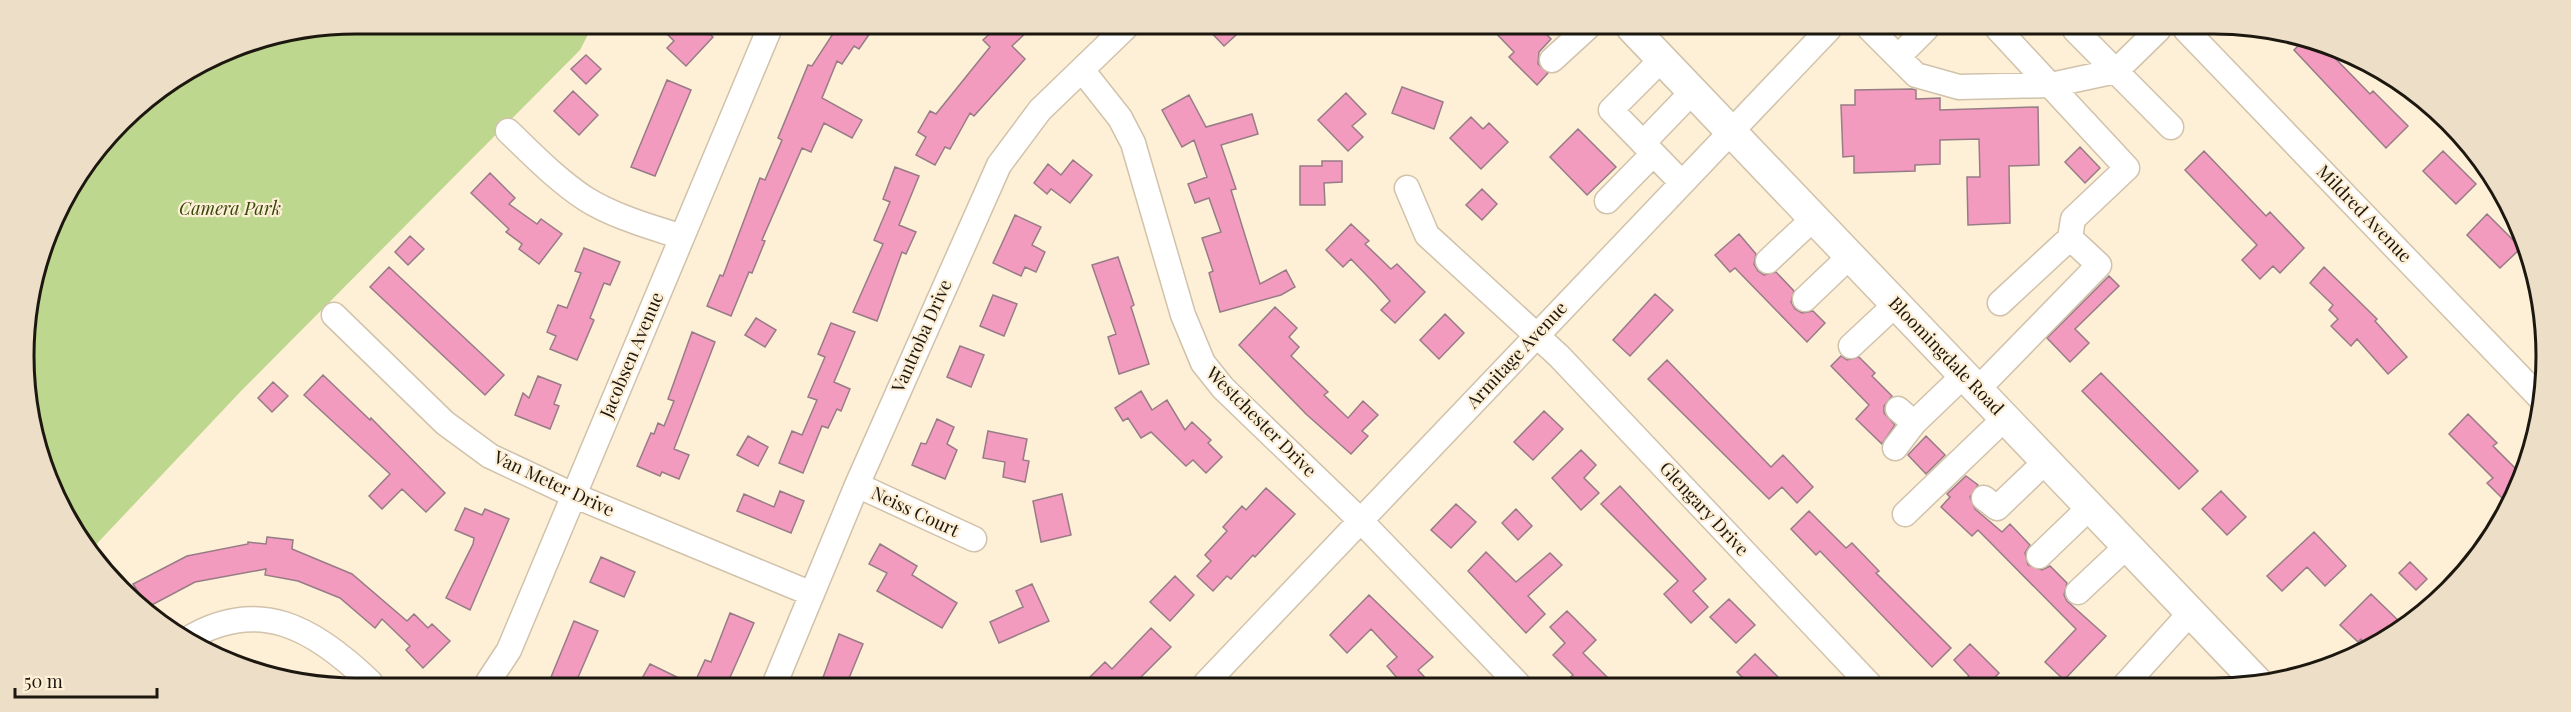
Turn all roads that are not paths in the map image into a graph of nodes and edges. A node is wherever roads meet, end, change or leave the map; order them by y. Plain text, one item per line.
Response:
1 (767, 34) edge
2 (1119, 34) edge
3 (1580, 34) edge
4 (1638, 34) edge
5 (1824, 34) edge
6 (1875, 34) edge
7 (1921, 34) edge
8 (2003, 34) edge
9 (2079, 34) edge
10 (2154, 34) edge
11 (2190, 34) edge
12 (1898, 57) junction
13 (1662, 59) junction
14 (1552, 60) dead end
15 (1082, 70) junction
16 (2116, 71) junction
17 (2051, 85) junction
18 (1693, 91) junction
19 (2171, 127) dead end
20 (1730, 130) junction
21 (508, 131) dead end
22 (1648, 148) junction
23 (1681, 182) junction
24 (1407, 188) dead end
25 (1607, 201) dead end
26 (1814, 218) junction
27 (682, 237) junction
28 (2070, 238) junction
29 (1850, 256) junction
30 (1767, 261) dead end
31 (1805, 298) dead end
32 (2000, 303) dead end
33 (1896, 304) junction
34 (333, 315) dead end
35 (1535, 336) junction
36 (1851, 346) dead end
37 (1971, 382) junction
38 (2535, 392) edge
39 (2005, 418) junction
40 (1895, 448) dead end
41 (2046, 462) junction
42 (857, 485) junction
43 (573, 495) junction
44 (1984, 498) dead end
45 (2090, 507) junction
46 (1905, 514) dead end
47 (1361, 520) junction
48 (974, 539) dead end
49 (2127, 546) junction
50 (2039, 556) dead end
51 (2078, 592) dead end
52 (812, 594) junction
53 (2191, 612) junction
54 (197, 635) edge
55 (2251, 676) edge
56 (366, 678) edge
57 (491, 678) edge
58 (776, 678) edge
59 (1211, 678) edge
60 (1512, 678) edge
61 (1864, 678) edge
62 (2131, 678) edge

1 - 27 street, Jacobsen Avenue
2 - 15 street, Vantroba Drive
3 - 14 street
4 - 13 main road, Bloomingdale Road
5 - 20 street, Armitage Avenue
6 - 12 street
7 - 12 street
8 - 17 street
9 - 16 street
10 - 16 street
11 - 38 street, Mildred Avenue
12 - 17 street
13 - 18 main road, Bloomingdale Road
13 - 22 street
15 - 42 street, Vantroba Drive
15 - 47 street, Westchester Drive
16 - 17 street
16 - 19 street
17 - 28 street
18 - 20 main road, Bloomingdale Road
18 - 22 street
20 - 23 street, Armitage Avenue
20 - 26 main road, Bloomingdale Road
21 - 27 street
22 - 23 street
22 - 25 street
23 - 35 street, Armitage Avenue
24 - 35 street, Glengary Drive
26 - 29 main road, Bloomingdale Road
26 - 30 street
27 - 43 street, Jacobsen Avenue
28 - 32 street
28 - 37 street
29 - 31 street
29 - 33 main road, Bloomingdale Road
33 - 36 street
33 - 37 main road, Bloomingdale Road
34 - 43 street, Van Meter Drive
35 - 47 street, Armitage Avenue
35 - 61 street, Glengary Drive
37 - 39 main road, Bloomingdale Road
37 - 40 street
39 - 41 main road, Bloomingdale Road
39 - 46 street
41 - 44 street
41 - 45 main road, Bloomingdale Road
42 - 48 street, Neiss Court
42 - 52 street, Vantroba Drive
43 - 52 street, Van Meter Drive
43 - 57 street, Jacobsen Avenue
45 - 49 main road, Bloomingdale Road
45 - 50 street
47 - 59 street, Armitage Avenue
47 - 60 street, Westchester Drive
49 - 51 street
49 - 53 main road, Bloomingdale Road
52 - 58 street, Vantroba Drive
53 - 55 main road, Bloomingdale Road
53 - 62 street
54 - 56 street

